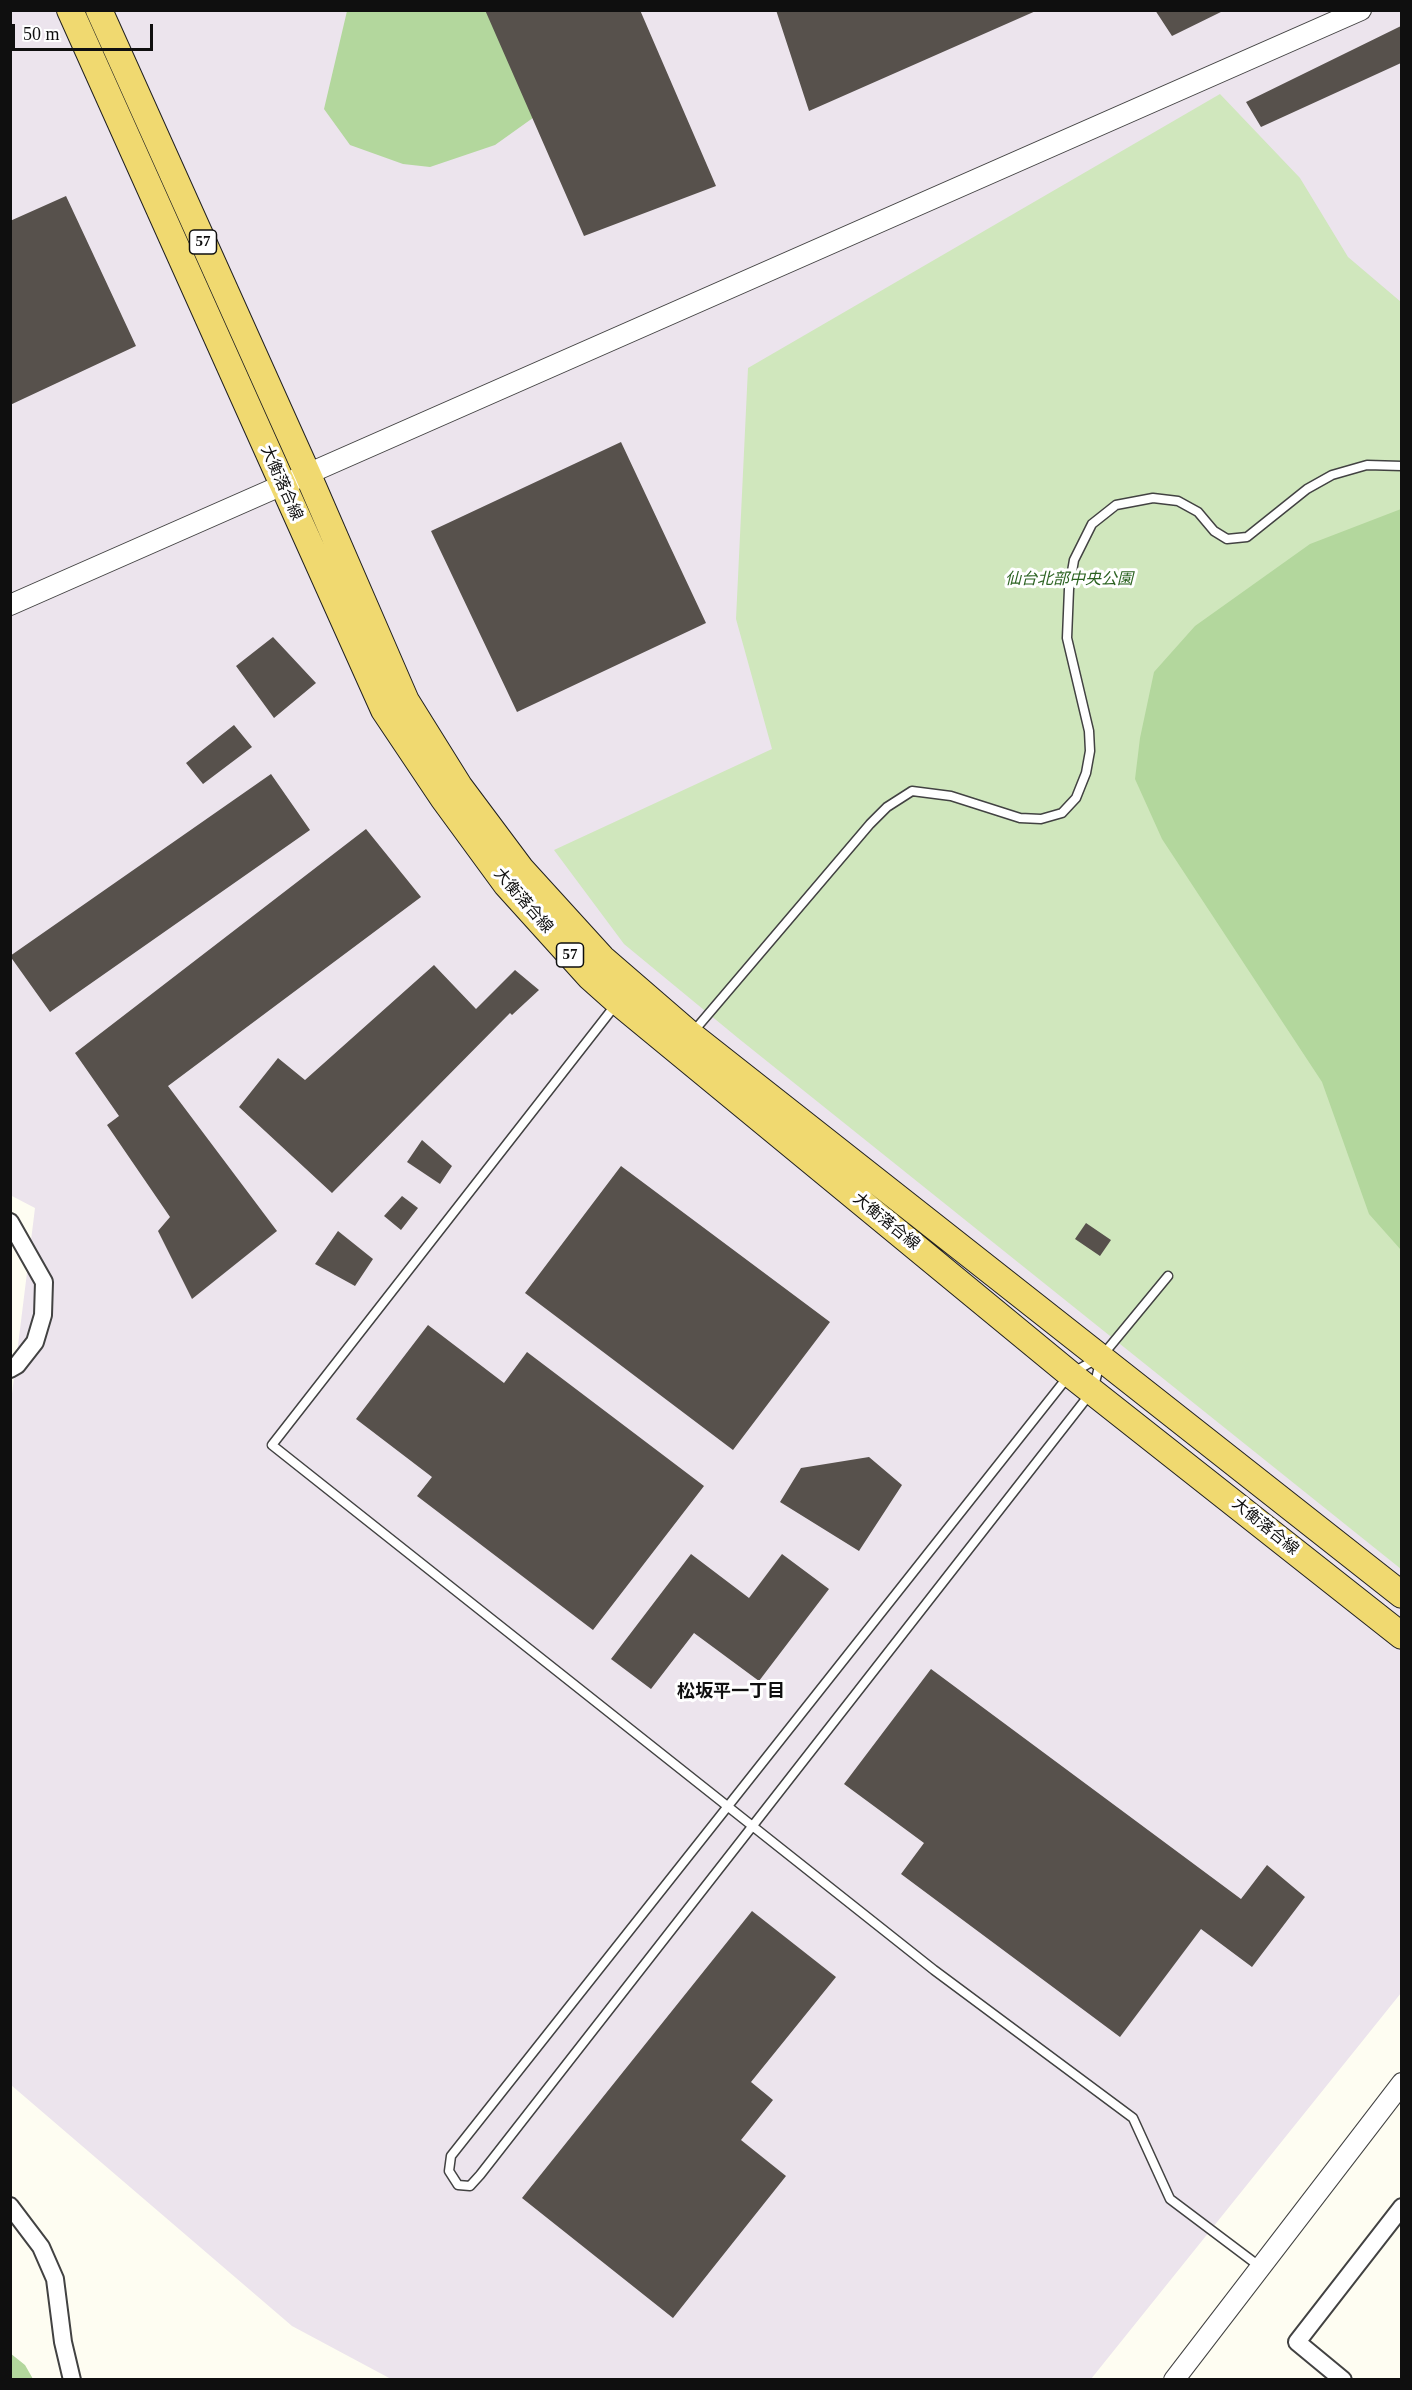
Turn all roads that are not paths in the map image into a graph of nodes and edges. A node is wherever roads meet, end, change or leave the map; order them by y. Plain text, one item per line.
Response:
1 (70, 10) edge
2 (99, 10) edge
3 (1349, 13) edge
4 (1401, 466) edge
5 (308, 474) junction
6 (281, 486) junction
7 (10, 605) edge
8 (618, 1002) junction
9 (691, 1035) junction
10 (10, 1222) edge
11 (1168, 1276) dead end
12 (1102, 1356) junction
13 (10, 1369) edge
14 (1070, 1374) junction
15 (1093, 1390) junction
16 (1401, 1595) edge
17 (1401, 1636) edge
18 (728, 1807) junction
19 (752, 1825) junction
20 (1401, 2083) edge
21 (10, 2206) edge
22 (1401, 2207) edge
23 (1259, 2266) junction
24 (72, 2379) edge
25 (1174, 2379) edge
26 (1343, 2379) edge

1 - 6 main road, 大衡落合線 / 57
2 - 5 main road, 大衡落合線 / 57
3 - 5 street
4 - 9 lane
5 - 6 street
5 - 9 main road, 大衡落合線 / 57
6 - 7 street
6 - 8 main road, 大衡落合線 / 57
8 - 14 main road, 大衡落合線 / 57
8 - 18 lane
9 - 12 main road, 大衡落合線 / 57
10 - 13 street
11 - 12 lane
12 - 14 lane
12 - 15 lane
12 - 16 main road, 大衡落合線 / 57
14 - 15 main road, 大衡落合線 / 57
14 - 18 lane
15 - 17 main road, 大衡落合線 / 57
15 - 19 lane
18 - 19 lane
18 - 19 lane
19 - 23 lane
20 - 23 street
21 - 24 street
22 - 26 street
23 - 25 street

